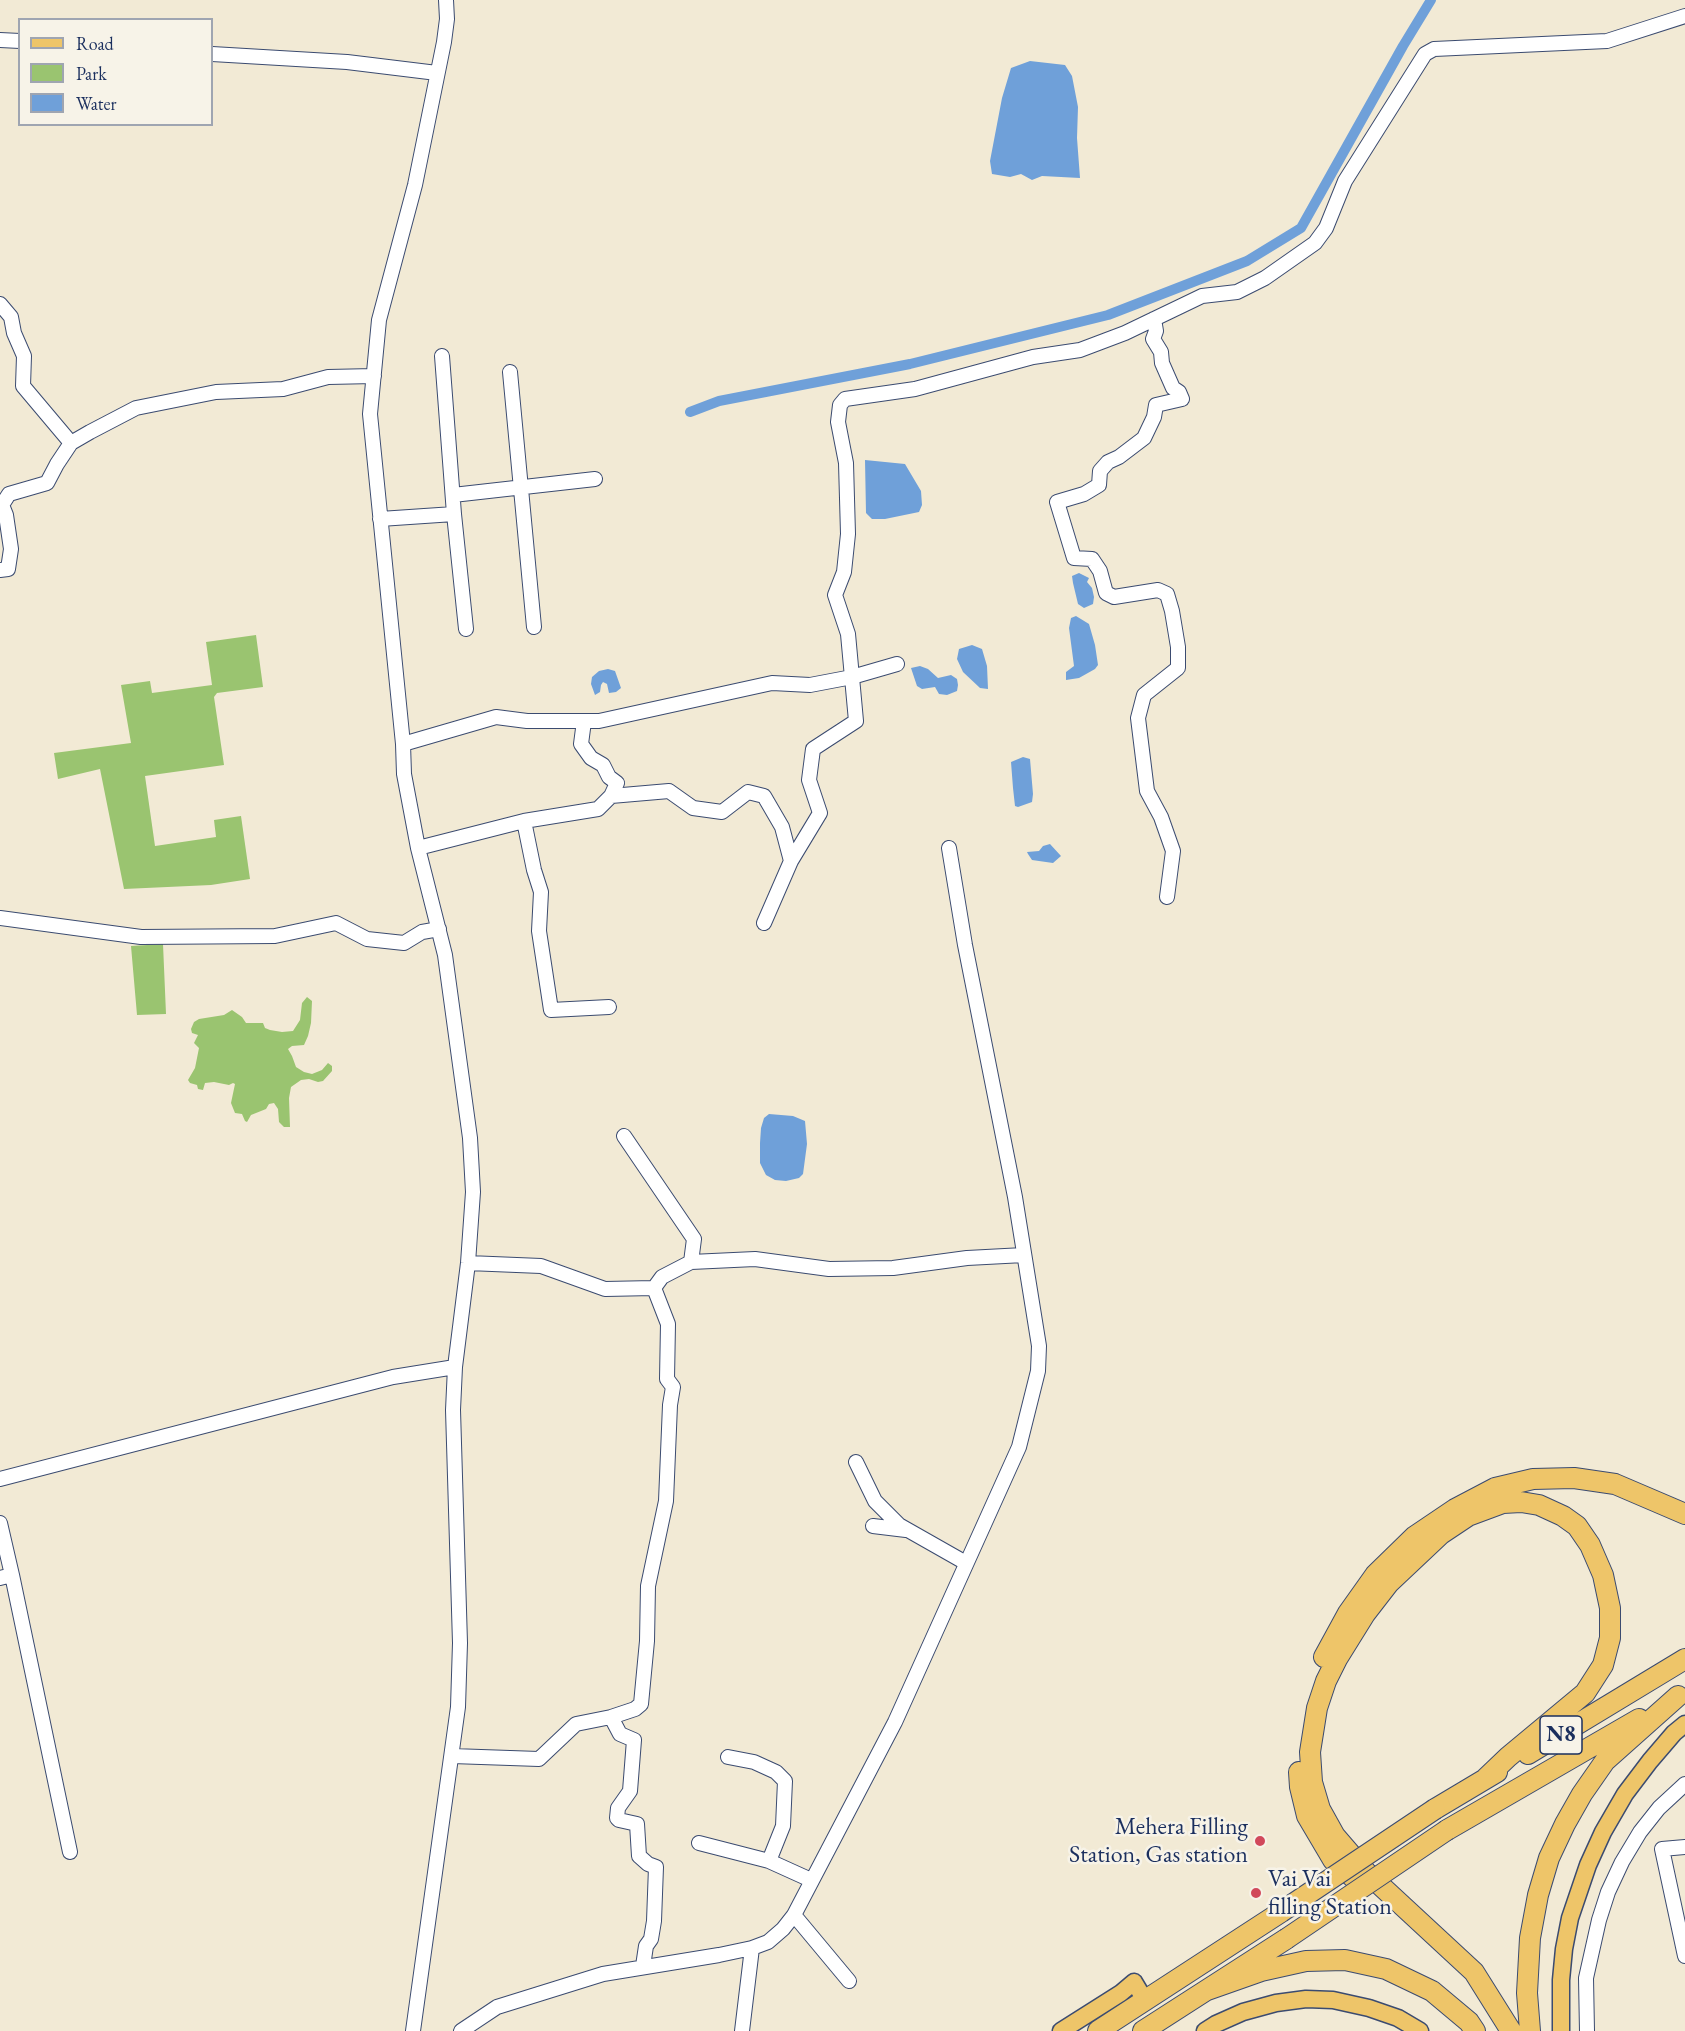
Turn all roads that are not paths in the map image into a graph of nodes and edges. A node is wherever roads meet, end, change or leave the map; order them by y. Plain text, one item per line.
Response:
1 (446, 0) edge
2 (1685, 16) edge
3 (0, 40) edge
4 (18, 41) edge
5 (213, 54) edge
6 (437, 73) junction
7 (0, 304) edge
8 (1154, 319) junction
9 (442, 356) dead end
10 (510, 372) dead end
11 (374, 376) junction
12 (71, 444) junction
13 (595, 479) dead end
14 (521, 488) junction
15 (453, 495) junction
16 (454, 514) junction
17 (380, 519) junction
18 (0, 570) edge
19 (534, 627) dead end
20 (466, 629) dead end
21 (897, 664) dead end
22 (852, 677) junction
23 (584, 721) junction
24 (403, 744) junction
25 (611, 796) junction
26 (524, 821) junction
27 (418, 848) junction
28 (949, 848) dead end
29 (792, 861) junction
30 (1167, 897) dead end
31 (0, 918) edge
32 (764, 923) dead end
33 (439, 929) junction
34 (609, 1007) dead end
35 (624, 1136) dead end
36 (1024, 1255) junction
37 (691, 1262) junction
38 (468, 1263) junction
39 (654, 1288) junction
40 (455, 1367) junction
41 (856, 1462) dead end
42 (0, 1479) edge
43 (1685, 1514) edge
44 (0, 1523) edge
45 (873, 1526) dead end
46 (908, 1530) junction
47 (966, 1563) junction
48 (6, 1577) edge
49 (1685, 1659) edge
50 (1682, 1694) edge
51 (611, 1717) junction
52 (1685, 1724) edge
53 (452, 1756) junction
54 (728, 1757) dead end
55 (1486, 1778) junction
56 (1685, 1784) edge
57 (699, 1843) dead end
58 (1685, 1847) edge
59 (70, 1852) dead end
60 (769, 1861) junction
61 (811, 1880) junction
62 (1680, 1911) edge
63 (794, 1914) junction
64 (753, 1948) junction
65 (1685, 1956) edge
66 (642, 1966) junction
67 (849, 1981) dead end
68 (1207, 1990) junction
69 (1140, 1992) dead end
70 (412, 2031) edge
71 (461, 2031) edge
72 (742, 2031) edge
73 (1061, 2031) edge
74 (1098, 2031) edge
75 (1143, 2031) edge
76 (1205, 2031) edge
77 (1420, 2031) edge
78 (1475, 2031) edge
79 (1499, 2031) edge
80 (1511, 2031) edge
81 (1530, 2031) edge
82 (1561, 2031) edge
83 (1587, 2031) edge

1 - 6 street
2 - 8 street
3 - 4 street
5 - 6 street
6 - 11 street
7 - 12 street
8 - 22 street
8 - 30 street
9 - 15 street
10 - 14 street
11 - 12 street
11 - 17 street
12 - 18 street
13 - 14 street
14 - 15 street
14 - 19 street
15 - 16 street
16 - 17 street
16 - 20 street
17 - 24 street
21 - 22 street
22 - 23 street
22 - 29 street
23 - 24 street
23 - 25 street
24 - 27 street
25 - 26 street
25 - 29 street
26 - 27 street
26 - 34 street
27 - 33 street
28 - 36 street
29 - 32 street
31 - 33 street
33 - 38 street
35 - 37 street
36 - 37 street
36 - 47 street
37 - 39 street
38 - 39 street
38 - 40 street
39 - 51 street
40 - 42 street
40 - 53 street
41 - 46 street
43 - 79 highway
44 - 48 street
45 - 46 street
46 - 47 street
47 - 61 street
48 - 59 street
49 - 55 highway, N8
50 - 68 highway, N8, bridge
50 - 81 highway
51 - 53 street
51 - 66 street
52 - 82 main road
53 - 70 street
54 - 60 street
55 - 74 highway, N8, bridge
55 - 80 highway
56 - 83 street
57 - 60 street
58 - 62 street
60 - 61 street
61 - 63 street
62 - 65 street
63 - 64 street
63 - 67 street
64 - 66 street
64 - 72 street
66 - 71 street
68 - 75 highway, N8
68 - 78 highway
69 - 73 main road
76 - 77 main road

